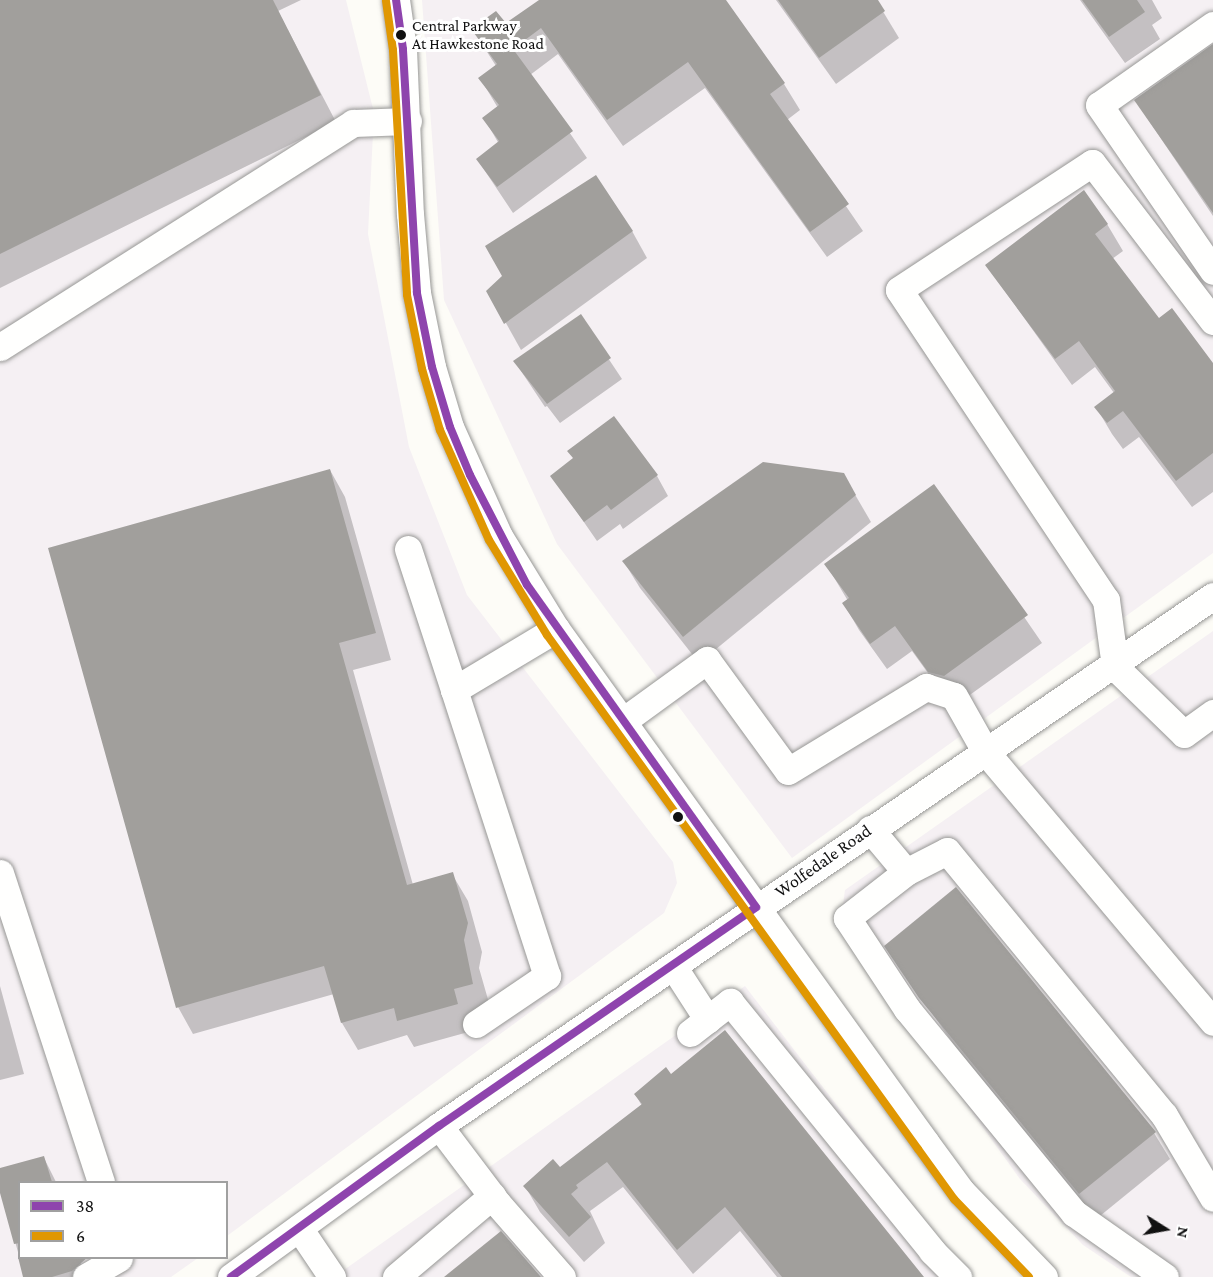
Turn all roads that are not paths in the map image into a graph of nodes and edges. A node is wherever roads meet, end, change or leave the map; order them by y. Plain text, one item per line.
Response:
1 (396, 0) edge
2 (1213, 25) edge
3 (408, 121) junction
4 (1213, 271) edge
5 (1213, 321) edge
6 (0, 347) edge
7 (408, 549) dead end
8 (1213, 596) edge
9 (556, 629) junction
10 (1115, 667) junction
11 (454, 690) junction
12 (1213, 713) edge
13 (623, 721) junction
14 (984, 751) junction
15 (870, 829) junction
16 (906, 872) junction
17 (0, 873) edge
18 (756, 907) junction
19 (672, 966) junction
20 (1213, 1022) edge
21 (476, 1023) dead end
22 (439, 1126) junction
23 (101, 1181) edge
24 (492, 1196) junction
25 (1213, 1198) edge
26 (299, 1228) junction
27 (116, 1259) edge
28 (127, 1259) edge
29 (86, 1277) edge
30 (133, 1277) edge
31 (231, 1277) edge
32 (332, 1277) edge
33 (396, 1277) edge
34 (562, 1277) edge
35 (958, 1277) edge
36 (1044, 1277) edge
37 (1165, 1277) edge

1 - 3 street
2 - 4 street
3 - 6 street
3 - 9 street
5 - 10 street
7 - 11 street
8 - 10 street, Wolfedale Road
9 - 11 street
9 - 13 street
10 - 12 street
10 - 14 street, Wolfedale Road
11 - 21 street
13 - 14 street
13 - 18 street
14 - 15 street, Wolfedale Road
14 - 20 street
15 - 16 street
15 - 18 street, Wolfedale Road
16 - 25 street
16 - 37 street
17 - 23 street
18 - 19 street, Wolfedale Road
18 - 36 street
19 - 22 street, Wolfedale Road
19 - 35 street
22 - 24 street
22 - 26 street, Wolfedale Road
24 - 33 street
24 - 34 street
26 - 31 street, Wolfedale Road
26 - 32 street
27 - 29 street
28 - 30 street

